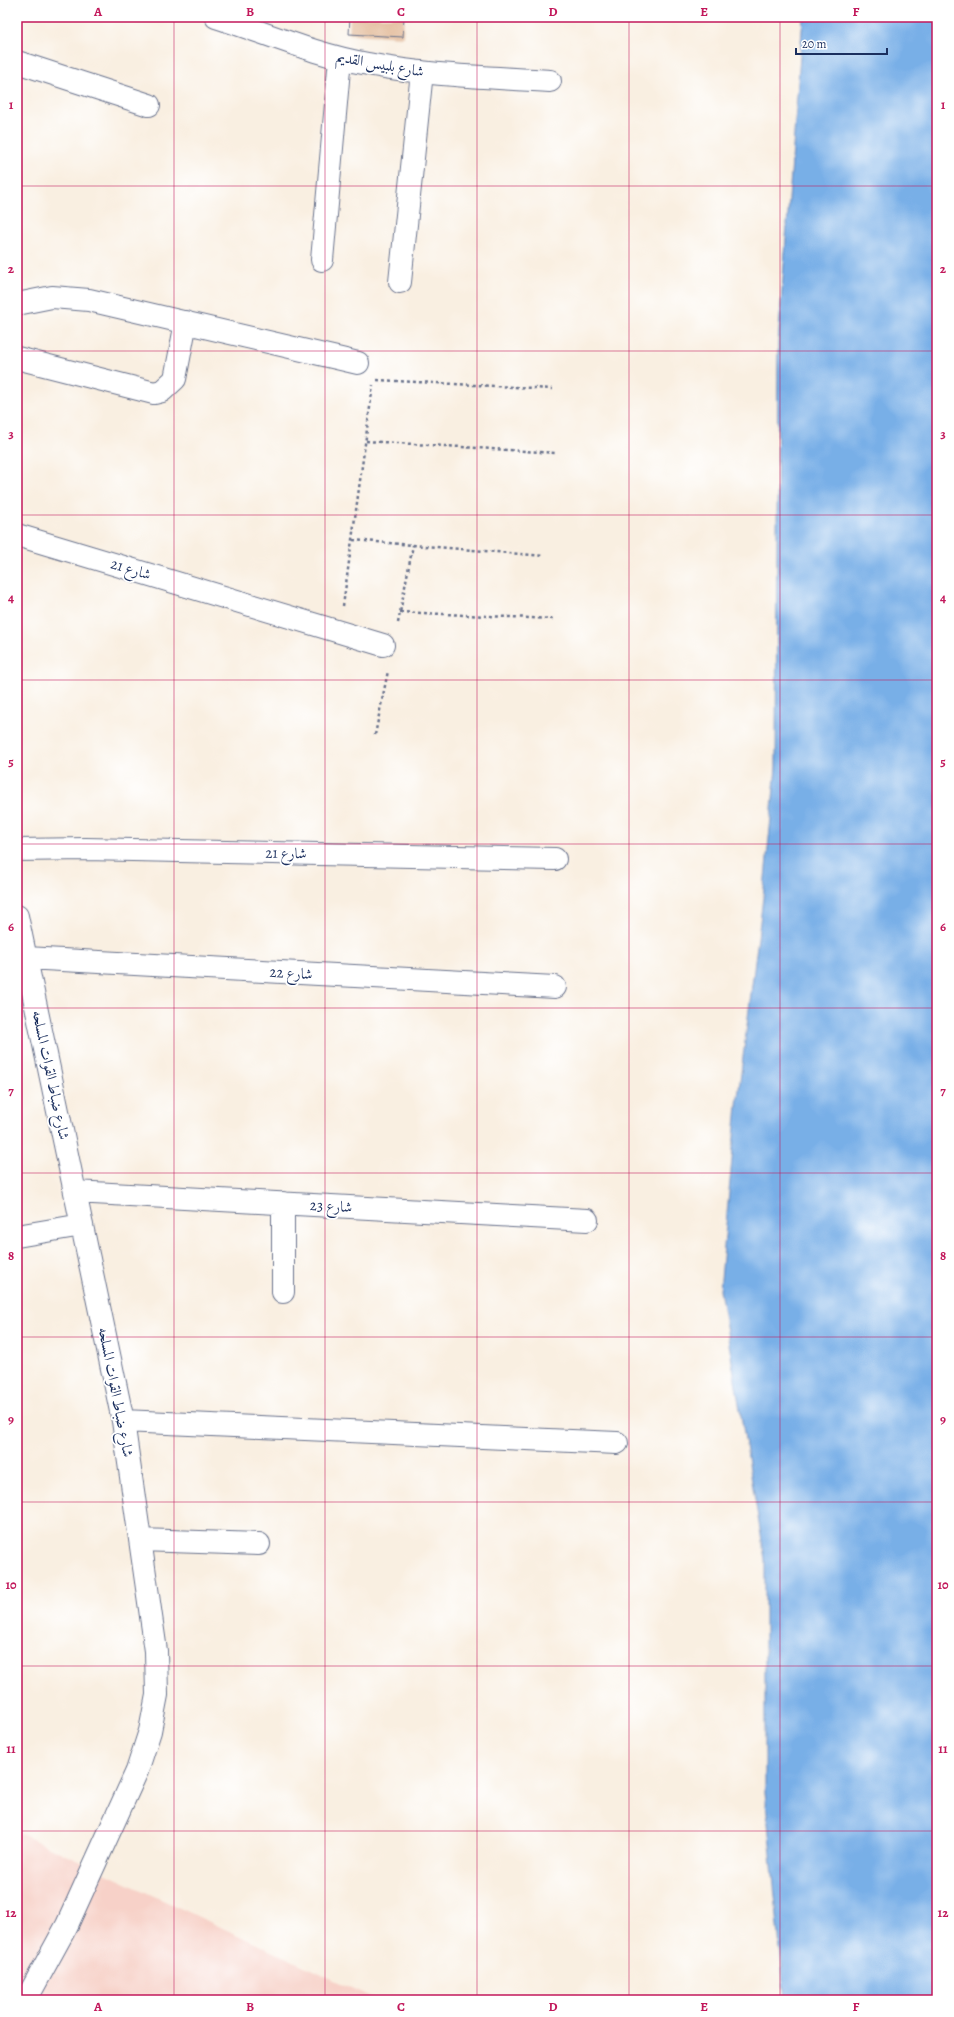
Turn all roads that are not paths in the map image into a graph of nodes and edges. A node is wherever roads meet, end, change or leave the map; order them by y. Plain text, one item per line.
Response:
1 (216, 17) edge
2 (340, 58) junction
3 (17, 62) edge
4 (422, 72) junction
5 (550, 81) dead end
6 (148, 105) dead end
7 (322, 260) dead end
8 (400, 282) dead end
9 (17, 304) edge
10 (186, 322) junction
11 (17, 358) edge
12 (358, 363) dead end
13 (17, 535) edge
14 (383, 645) dead end
15 (17, 850) edge
16 (556, 859) dead end
17 (17, 916) edge
18 (26, 958) junction
19 (555, 987) dead end
20 (75, 1192) junction
21 (283, 1203) junction
22 (587, 1220) dead end
23 (82, 1225) junction
24 (17, 1236) edge
25 (282, 1292) dead end
26 (123, 1421) junction
27 (617, 1443) dead end
28 (140, 1540) junction
29 (259, 1544) dead end
30 (26, 2000) edge

1 - 2 street, شارع بلبيس القديم
2 - 4 street, شارع بلبيس القديم
2 - 7 street
3 - 6 street
4 - 5 street, شارع بلبيس القديم
4 - 8 street
9 - 10 street
10 - 11 street
10 - 12 street
13 - 14 street, شارع 21
15 - 16 street, شارع 21
17 - 18 street, شارع ضباط القوات المسلحه
18 - 19 street, شارع 22
18 - 20 street, شارع ضباط القوات المسلحه
20 - 21 street, شارع 23
20 - 23 street, شارع ضباط القوات المسلحه
21 - 22 street, شارع 23
21 - 25 street
23 - 24 street
23 - 26 street, شارع ضباط القوات المسلحه
26 - 27 street
26 - 28 street, شارع ضباط القوات المسلحه
28 - 29 street
28 - 30 street, شارع ضباط القوات المسلحه

